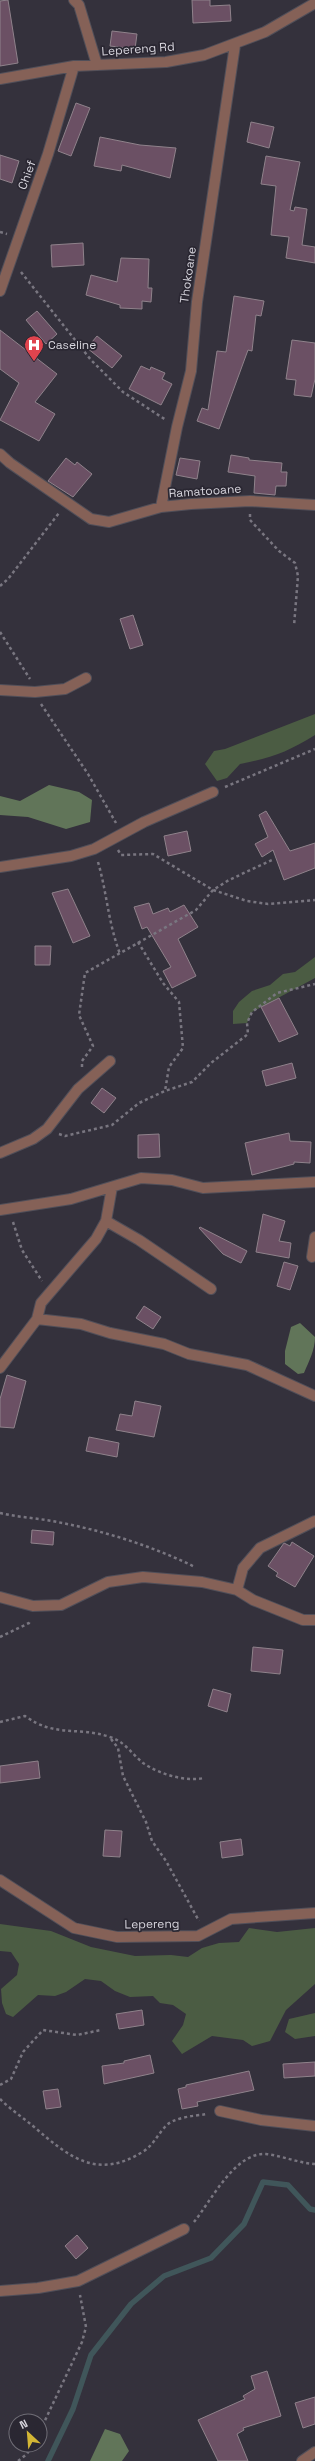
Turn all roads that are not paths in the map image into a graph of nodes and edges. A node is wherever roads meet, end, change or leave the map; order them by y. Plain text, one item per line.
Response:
1 (74, 0) edge
2 (315, 3) edge
3 (235, 45) junction
4 (97, 65) junction
5 (74, 66) junction
6 (0, 79) edge
7 (0, 291) edge
8 (0, 454) edge
9 (315, 505) edge
10 (161, 507) junction
11 (86, 678) dead end
12 (0, 690) edge
13 (213, 792) road end
14 (0, 867) edge
15 (110, 1061) dead end
16 (0, 1152) edge
17 (315, 1182) edge
18 (112, 1187) junction
19 (4, 1210) edge
20 (106, 1221) junction
21 (315, 1237) edge
22 (312, 1257) dead end
23 (211, 1289) dead end
24 (37, 1319) junction
25 (0, 1368) edge
26 (315, 1396) edge
27 (315, 1521) edge
28 (236, 1590) junction
29 (0, 1597) edge
30 (315, 1620) edge
31 (0, 1880) edge
32 (315, 1913) edge
33 (220, 2111) road end
34 (315, 2126) edge
35 (184, 2229) road end
36 (0, 2291) edge
37 (315, 2452) edge
38 (302, 2461) edge

1 - 4 street
2 - 3 street, Lepereng Rd
3 - 4 street, Lepereng Rd
3 - 10 street, Thokoane
4 - 5 street, Lepereng Rd
5 - 6 street, Lepereng Rd
5 - 7 street, Chief
8 - 10 street, Ramatooane
9 - 10 street, Ramatooane
11 - 12 street
13 - 14 street
15 - 16 street
17 - 18 street
18 - 19 street
18 - 20 street
20 - 23 street
20 - 24 street
21 - 22 street
24 - 25 street
24 - 26 street
27 - 28 street
28 - 29 street
28 - 30 street
31 - 32 street, Lepereng
33 - 34 street
35 - 36 street
37 - 38 street

